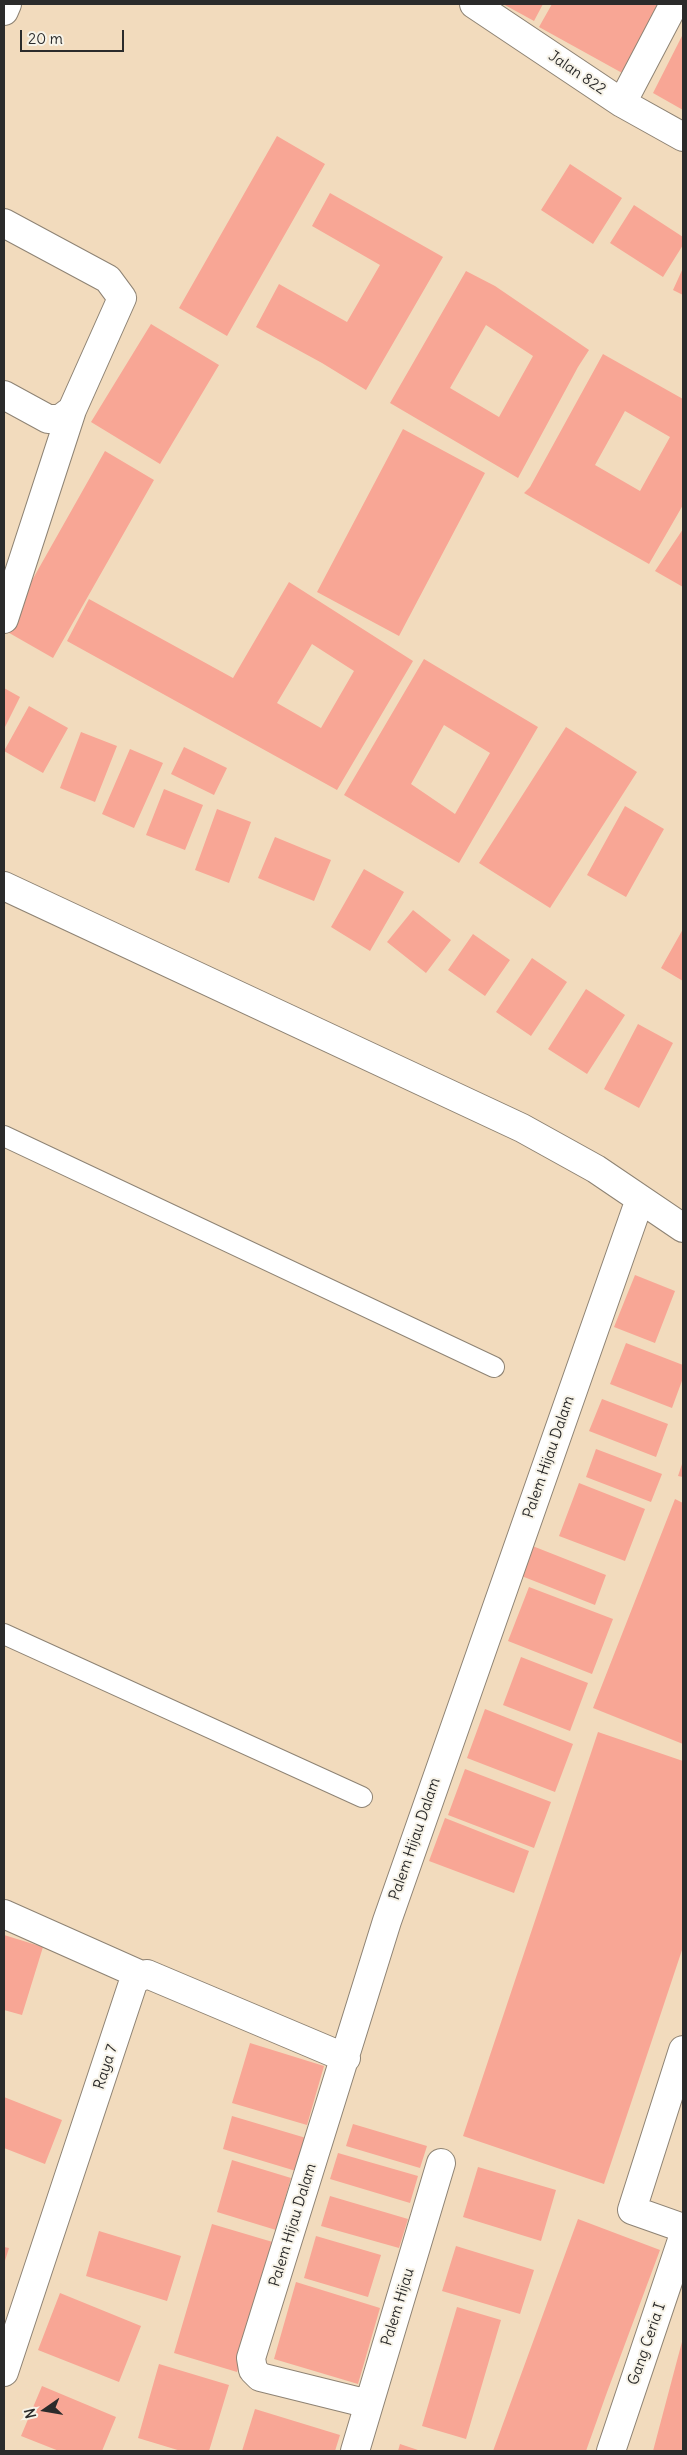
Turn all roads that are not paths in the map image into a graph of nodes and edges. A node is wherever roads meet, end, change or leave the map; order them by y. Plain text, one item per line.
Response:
1 (7, 4) edge
2 (474, 4) edge
3 (674, 4) edge
4 (4, 11) edge
5 (622, 103) junction
6 (683, 137) edge
7 (4, 223) edge
8 (4, 396) edge
9 (72, 410) junction
10 (4, 619) edge
11 (4, 886) edge
12 (4, 1136) edge
13 (640, 1199) junction
14 (683, 1228) edge
15 (494, 1367) dead end
16 (4, 1634) edge
17 (362, 1797) dead end
18 (4, 1914) edge
19 (141, 1975) junction
20 (683, 2050) edge
21 (346, 2058) junction
22 (441, 2163) dead end
23 (683, 2228) edge
24 (683, 2237) edge
25 (4, 2372) edge
26 (369, 2404) junction
27 (355, 2451) edge
28 (611, 2451) edge

1 - 4 street
2 - 5 street, Jalan 822
3 - 5 street
5 - 6 street, Jalan 822
7 - 9 street
8 - 9 street
9 - 10 street
11 - 13 street
12 - 15 lane
13 - 14 street
13 - 21 street, Palem Hijau Dalam
16 - 17 lane
18 - 19 street
19 - 21 street
19 - 25 street, Raya 7
20 - 23 street
21 - 26 street, Palem Hijau Dalam
22 - 26 street, Palem Hijau
24 - 28 street, Gang Ceria I
26 - 27 street, Palem Hijau

